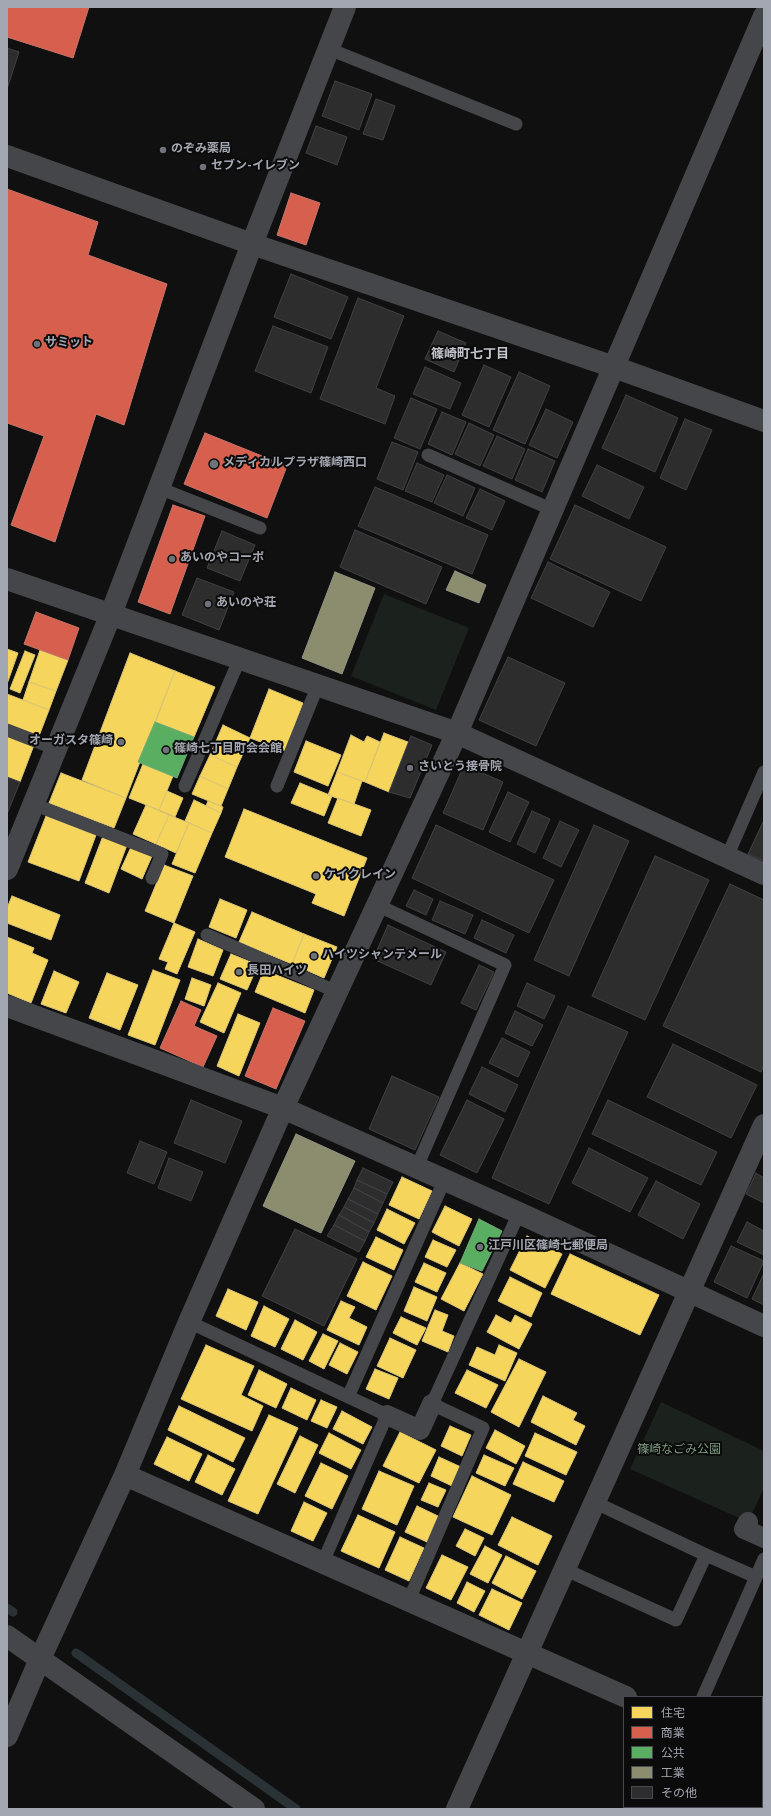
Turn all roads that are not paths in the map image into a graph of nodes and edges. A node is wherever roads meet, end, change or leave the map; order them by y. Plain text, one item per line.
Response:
1 (345, 7) edge
2 (764, 16) edge
3 (329, 48) junction
4 (516, 124) dead end
5 (7, 156) edge
6 (252, 244) junction
7 (614, 367) junction
8 (764, 421) edge
9 (428, 455) dead end
10 (160, 488) junction
11 (553, 510) junction
12 (260, 528) dead end
13 (7, 579) edge
14 (111, 614) junction
15 (240, 658) junction
16 (318, 685) junction
17 (7, 730) edge
18 (457, 733) junction
19 (56, 749) junction
20 (764, 772) edge
21 (185, 786) dead end
22 (277, 786) dead end
23 (33, 804) junction
24 (726, 857) junction
25 (7, 869) edge
26 (764, 874) edge
27 (152, 878) dead end
28 (377, 905) junction
29 (207, 935) dead end
30 (337, 992) junction
31 (7, 1006) edge
32 (283, 1108) junction
33 (764, 1125) edge
34 (416, 1169) junction
35 (444, 1181) junction
36 (519, 1213) junction
37 (688, 1292) junction
38 (189, 1322) junction
39 (764, 1326) edge
40 (348, 1397) junction
41 (432, 1404) junction
42 (387, 1415) junction
43 (125, 1475) junction
44 (594, 1502) junction
45 (748, 1522) dead end
46 (764, 1538) edge
47 (706, 1555) junction
48 (764, 1559) edge
49 (323, 1562) junction
50 (564, 1569) junction
51 (756, 1578) junction
52 (409, 1600) junction
53 (7, 1636) edge
54 (528, 1652) junction
55 (40, 1659) junction
56 (624, 1696) edge
57 (703, 1696) edge
58 (7, 1736) edge
59 (254, 1809) edge
60 (457, 1809) edge

1 - 3 street
2 - 7 street
3 - 4 lane
3 - 6 street
5 - 6 street
6 - 7 street
6 - 10 street
7 - 8 street
7 - 11 street
9 - 11 lane
10 - 12 lane
10 - 14 street
11 - 18 street
13 - 14 street
14 - 15 street
14 - 19 street
15 - 16 street
15 - 21 lane
16 - 18 street
16 - 22 lane
17 - 19 lane
18 - 24 street
18 - 28 street
19 - 23 street
20 - 24 lane
23 - 25 street
23 - 27 lane
24 - 26 street
28 - 30 street
28 - 34 lane
29 - 30 lane
30 - 32 street
31 - 32 street
32 - 34 street
32 - 38 street
33 - 37 street
34 - 35 street
35 - 36 street
35 - 40 lane
36 - 37 street
36 - 41 lane
37 - 39 street
37 - 44 street
38 - 40 lane
38 - 43 street
40 - 42 lane
41 - 42 street
41 - 52 lane
42 - 49 lane
43 - 49 street
43 - 55 street
44 - 47 lane
44 - 50 street
45 - 46 street
47 - 50 lane
47 - 51 lane
48 - 51 lane
49 - 52 street
50 - 54 street
51 - 57 lane
52 - 54 street
53 - 55 street
54 - 56 street
54 - 60 street
55 - 58 street
55 - 59 street

